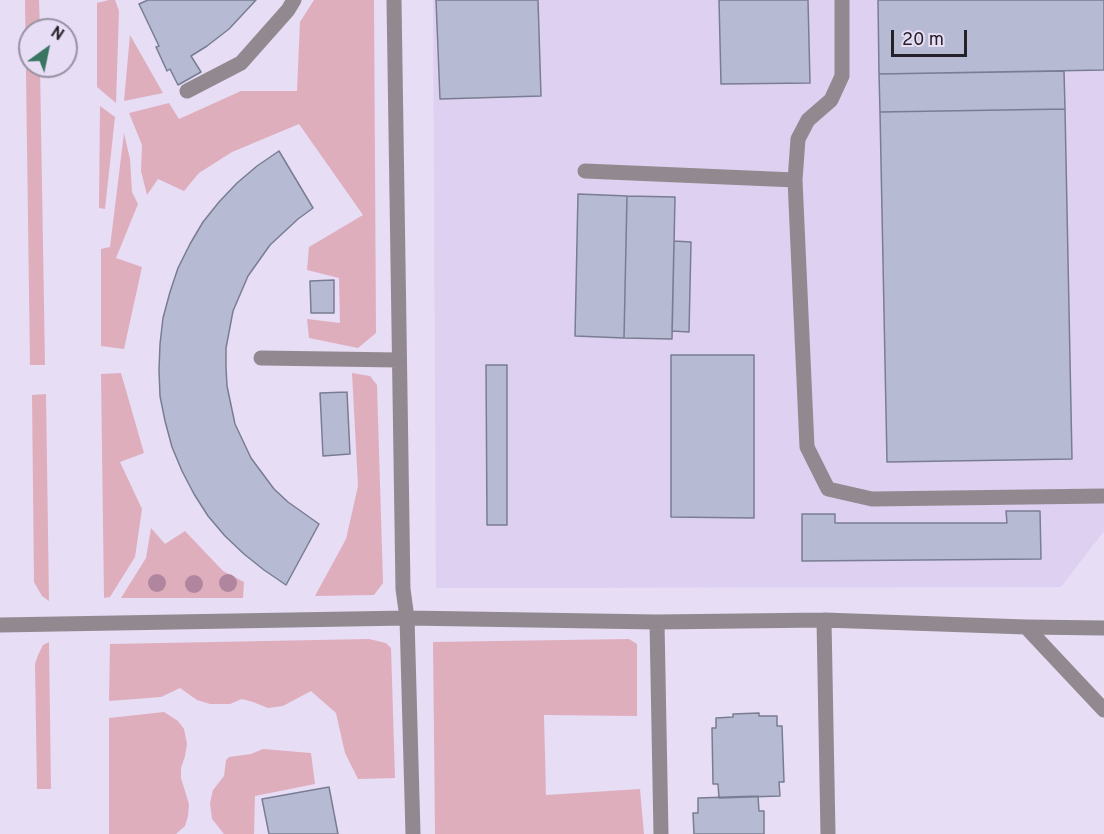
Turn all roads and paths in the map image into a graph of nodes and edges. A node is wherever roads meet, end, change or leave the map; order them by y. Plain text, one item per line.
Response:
1 (294, 0) edge
2 (394, 0) edge
3 (842, 0) edge
4 (187, 92) dead end
5 (585, 171) dead end
6 (795, 180) junction
7 (261, 358) dead end
8 (399, 360) junction
9 (1104, 496) edge
10 (407, 618) junction
11 (824, 620) junction
12 (657, 622) junction
13 (0, 625) edge
14 (1026, 627) junction
15 (1104, 628) edge
16 (1104, 710) edge
17 (413, 834) edge
18 (662, 834) edge
19 (828, 834) edge

1 - 4 street
2 - 8 street
3 - 6 street
5 - 6 street
6 - 9 street
7 - 8 street
8 - 10 street
10 - 12 street
10 - 13 street
10 - 17 street
11 - 12 street
11 - 14 street
11 - 19 street
12 - 18 street
14 - 15 street
14 - 16 street

